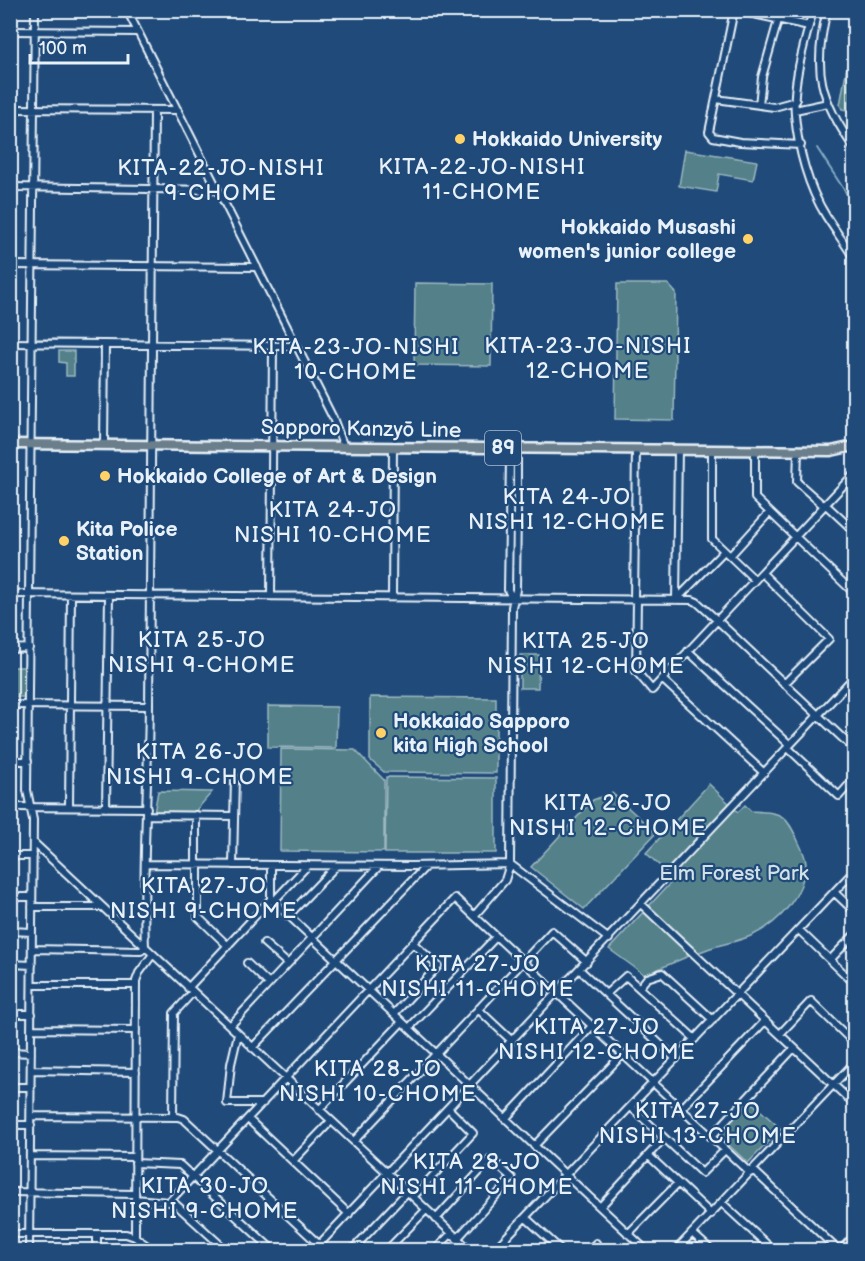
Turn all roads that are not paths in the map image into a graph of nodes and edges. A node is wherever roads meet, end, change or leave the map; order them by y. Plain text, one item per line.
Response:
1 (34, 10) edge
2 (127, 10) edge
3 (735, 10) edge
4 (781, 10) edge
5 (813, 10) edge
6 (827, 10) edge
7 (779, 19) junction
8 (809, 26) junction
9 (10, 31) edge
10 (34, 31) junction
11 (138, 32) junction
12 (716, 99) junction
13 (795, 101) junction
14 (828, 103) junction
15 (759, 105) junction
16 (10, 109) edge
17 (34, 109) junction
18 (154, 110) junction
19 (178, 110) junction
20 (795, 110) junction
21 (801, 145) junction
22 (855, 148) edge
23 (10, 187) edge
24 (33, 187) junction
25 (154, 188) junction
26 (217, 190) junction
27 (855, 258) edge
28 (10, 265) edge
29 (32, 265) junction
30 (153, 266) junction
31 (257, 267) junction
32 (10, 343) edge
33 (32, 343) junction
34 (105, 344) junction
35 (152, 344) junction
36 (273, 345) junction
37 (297, 346) junction
38 (10, 444) edge
39 (31, 444) junction
40 (104, 444) junction
41 (152, 445) junction
42 (272, 446) junction
43 (344, 447) junction
44 (393, 447) junction
45 (854, 447) edge
46 (514, 448) junction
47 (636, 449) junction
48 (678, 449) junction
49 (712, 450) junction
50 (755, 450) junction
51 (798, 450) junction
52 (855, 474) edge
53 (824, 505) junction
54 (769, 513) junction
55 (855, 531) edge
56 (795, 537) junction
57 (724, 551) junction
58 (730, 556) junction
59 (762, 573) junction
60 (855, 578) edge
61 (755, 580) junction
62 (847, 586) junction
63 (855, 593) edge
64 (10, 594) edge
65 (30, 594) junction
66 (71, 595) junction
67 (109, 595) junction
68 (150, 595) junction
69 (271, 596) junction
70 (392, 597) junction
71 (512, 599) junction
72 (636, 600) junction
73 (676, 600) junction
74 (717, 620) junction
75 (29, 648) junction
76 (10, 649) edge
77 (688, 651) junction
78 (855, 677) edge
79 (662, 679) junction
80 (784, 684) junction
81 (10, 705) edge
82 (28, 705) junction
83 (70, 705) junction
84 (108, 705) junction
85 (149, 706) junction
86 (818, 715) junction
87 (788, 746) junction
88 (854, 748) edge
89 (10, 761) edge
90 (28, 761) junction
91 (764, 772) junction
92 (236, 778) dead end
93 (855, 779) edge
94 (10, 807) edge
95 (30, 807) junction
96 (69, 807) junction
97 (106, 808) junction
98 (147, 811) junction
99 (196, 815) junction
100 (234, 816) junction
101 (33, 842) junction
102 (10, 856) edge
103 (33, 856) junction
104 (145, 864) junction
105 (197, 864) junction
106 (510, 864) junction
107 (233, 865) junction
108 (271, 865) junction
109 (308, 865) junction
110 (336, 866) junction
111 (379, 866) junction
112 (426, 866) junction
113 (855, 871) edge
114 (834, 892) junction
115 (10, 897) edge
116 (32, 897) junction
117 (272, 901) junction
118 (641, 904) junction
119 (101, 907) junction
120 (32, 908) junction
121 (855, 911) edge
122 (288, 916) junction
123 (474, 916) junction
124 (799, 930) junction
125 (10, 931) edge
126 (32, 932) junction
127 (855, 935) edge
128 (311, 937) junction
129 (496, 937) junction
130 (609, 939) junction
131 (264, 943) dead end
132 (413, 943) junction
133 (228, 946) junction
134 (145, 948) junction
135 (32, 949) junction
136 (153, 954) junction
137 (336, 960) junction
138 (830, 960) junction
139 (523, 962) junction
140 (587, 962) junction
141 (247, 963) dead end
142 (287, 963) junction
143 (10, 964) edge
144 (32, 965) junction
145 (580, 969) junction
146 (855, 983) edge
147 (269, 984) junction
148 (32, 985) junction
149 (136, 985) junction
150 (639, 988) junction
151 (191, 990) junction
152 (368, 990) junction
153 (557, 993) junction
154 (606, 994) junction
155 (737, 995) junction
156 (478, 1009) junction
157 (10, 1014) edge
158 (32, 1014) junction
159 (394, 1014) junction
160 (713, 1020) junction
161 (765, 1021) junction
162 (402, 1022) junction
163 (230, 1026) junction
164 (591, 1027) junction
165 (409, 1028) junction
166 (31, 1029) junction
167 (136, 1030) junction
168 (238, 1034) junction
169 (780, 1034) junction
170 (695, 1039) junction
171 (512, 1041) junction
172 (855, 1043) edge
173 (252, 1048) junction
174 (794, 1048) junction
175 (10, 1052) edge
176 (31, 1053) junction
177 (435, 1053) junction
178 (622, 1055) junction
179 (676, 1059) junction
180 (855, 1063) edge
181 (31, 1070) junction
182 (136, 1072) junction
183 (286, 1079) junction
184 (654, 1083) junction
185 (834, 1085) junction
186 (470, 1086) junction
187 (10, 1088) edge
188 (31, 1088) junction
189 (263, 1103) junction
190 (855, 1104) edge
191 (631, 1107) junction
192 (448, 1108) junction
193 (681, 1109) junction
194 (319, 1110) junction
195 (31, 1116) junction
196 (136, 1117) junction
197 (173, 1117) junction
198 (248, 1119) junction
199 (505, 1119) junction
200 (331, 1121) junction
201 (10, 1125) edge
202 (31, 1125) junction
203 (711, 1137) junction
204 (664, 1138) junction
205 (354, 1141) junction
206 (534, 1146) junction
207 (725, 1150) junction
208 (218, 1151) junction
209 (648, 1155) junction
210 (31, 1156) junction
211 (135, 1160) junction
212 (293, 1161) junction
213 (751, 1172) junction
214 (387, 1173) junction
215 (566, 1176) junction
216 (194, 1177) junction
217 (678, 1183) junction
218 (10, 1192) edge
219 (30, 1192) junction
220 (410, 1195) junction
221 (135, 1197) junction
222 (171, 1200) junction
223 (722, 1203) junction
224 (600, 1207) junction
225 (426, 1210) junction
226 (349, 1214) junction
227 (711, 1214) junction
228 (526, 1218) junction
229 (436, 1219) junction
230 (692, 1233) junction
231 (10, 1234) edge
232 (30, 1234) junction
233 (97, 1234) junction
234 (628, 1234) junction
235 (454, 1236) junction
236 (855, 1236) edge
237 (137, 1238) junction
238 (596, 1243) dead end
239 (316, 1248) edge
240 (589, 1250) edge
241 (29, 1251) edge
242 (97, 1251) edge
243 (140, 1251) edge
244 (153, 1251) edge
245 (226, 1251) edge
246 (273, 1251) edge
247 (325, 1251) edge
248 (352, 1251) edge
249 (387, 1251) edge
250 (435, 1251) edge
251 (470, 1251) edge
252 (494, 1251) edge
253 (561, 1251) edge
254 (646, 1251) edge
255 (676, 1251) edge
256 (711, 1251) edge
257 (773, 1251) edge
258 (839, 1251) edge

1 - 10 street
2 - 11 street
3 - 7 street
3 - 12 street
4 - 7 street
5 - 8 street
6 - 14 street
7 - 8 street
7 - 15 street
8 - 13 street
9 - 10 street
10 - 11 street
10 - 17 street
11 - 19 street
12 - 15 street
12 - 21 street
13 - 15 street
13 - 20 street
14 - 20 street
14 - 22 street
16 - 17 street
17 - 18 street
17 - 24 street
18 - 19 street
18 - 25 street
19 - 26 street
20 - 21 street
21 - 27 street
23 - 24 street
24 - 25 street
24 - 29 street
25 - 26 street
25 - 30 street
26 - 31 street
28 - 29 street
29 - 30 street
29 - 33 street
30 - 31 street
30 - 35 street
31 - 37 street
32 - 33 street
33 - 34 street
33 - 39 street
34 - 35 street
34 - 40 street
35 - 36 street
35 - 41 street
36 - 37 street
36 - 42 street
37 - 43 street
38 - 39 main road, Sapporo Kanzyō Line / 89
39 - 40 main road, Sapporo Kanzyō Line / 89
39 - 65 street
40 - 41 main road, Sapporo Kanzyō Line / 89
41 - 42 main road, Sapporo Kanzyō Line / 89
41 - 68 street
42 - 43 main road, Sapporo Kanzyō Line / 89
42 - 69 street
43 - 44 main road, Sapporo Kanzyō Line / 89
44 - 46 main road, Sapporo Kanzyō Line / 89
44 - 70 street
45 - 51 main road, Sapporo Kanzyō Line / 89
46 - 47 main road, Sapporo Kanzyō Line / 89
46 - 71 street
47 - 48 main road, Sapporo Kanzyō Line / 89
47 - 72 street
48 - 49 main road, Sapporo Kanzyō Line / 89
48 - 73 street
49 - 50 main road, Sapporo Kanzyō Line / 89
49 - 57 street
50 - 51 main road, Sapporo Kanzyō Line / 89
50 - 54 street
51 - 53 street
52 - 53 street
53 - 55 street
53 - 56 street
54 - 56 street
54 - 58 street
56 - 59 street
56 - 62 street
57 - 58 street
57 - 73 street
58 - 61 street
59 - 61 street
59 - 80 street
60 - 62 street
61 - 74 street
62 - 63 street
64 - 65 street
65 - 66 street
65 - 75 street
66 - 67 street
66 - 83 street
67 - 68 street
67 - 84 street
68 - 69 street
68 - 85 street
69 - 70 street
70 - 71 street
71 - 72 street
71 - 106 street
72 - 73 street
72 - 79 street
73 - 74 street
74 - 77 street
74 - 80 street
75 - 76 street
75 - 82 street
77 - 79 street
77 - 87 street
78 - 86 street
79 - 91 street
80 - 86 street
81 - 82 street
82 - 83 street
82 - 90 street
83 - 84 street
83 - 96 street
84 - 85 street
84 - 97 street
85 - 98 street
86 - 87 street
86 - 88 street
87 - 91 street
87 - 93 street
89 - 90 street
90 - 95 street
91 - 118 street
92 - 100 street
94 - 95 street
95 - 96 street
95 - 101 street
96 - 97 street
97 - 98 street
98 - 99 street
98 - 104 street
99 - 100 street
99 - 105 street
100 - 107 street
101 - 103 street
101 - 119 street
102 - 103 street
103 - 116 street
104 - 105 street
104 - 134 street
105 - 107 street
105 - 133 street
106 - 112 street
106 - 123 street
106 - 130 street
107 - 108 street
108 - 109 street
108 - 117 street
109 - 110 street
109 - 117 street
110 - 111 street
110 - 122 street
111 - 112 street
111 - 128 street
112 - 137 street
113 - 114 street
114 - 121 street
114 - 124 street
115 - 116 street
116 - 120 street
117 - 122 street
117 - 133 street
118 - 130 street
118 - 155 street
119 - 120 street
119 - 134 street
120 - 126 street
122 - 128 street
123 - 129 street
123 - 132 street
124 - 138 street
124 - 155 street
125 - 126 street
126 - 135 street
127 - 138 street
128 - 137 street
128 - 142 street
129 - 139 street
129 - 165 street
130 - 140 street
131 - 142 street
132 - 152 street
132 - 159 street
133 - 151 street
134 - 135 street
134 - 136 street
135 - 144 street
136 - 149 street
136 - 151 street
137 - 152 street
137 - 173 street
138 - 146 street
139 - 140 street
139 - 153 street
139 - 156 street
140 - 145 street
141 - 147 street
142 - 147 street
143 - 144 street
144 - 148 street
145 - 153 street
145 - 154 street
147 - 163 street
148 - 149 street
148 - 158 street
149 - 167 street
150 - 154 street
150 - 160 street
150 - 170 street
151 - 163 street
151 - 197 street
152 - 159 street
152 - 183 street
153 - 164 street
153 - 171 street
154 - 179 street
155 - 160 street
155 - 161 street
156 - 171 street
156 - 177 street
157 - 158 street
158 - 166 street
159 - 162 street
160 - 170 street
161 - 169 street
161 - 193 street
162 - 165 street
162 - 194 street
163 - 168 street
164 - 178 street
164 - 199 street
165 - 177 street
166 - 167 street
166 - 176 street
167 - 182 street
168 - 173 street
168 - 189 street
169 - 172 street
169 - 174 street
170 - 179 street
171 - 186 street
173 - 183 street
174 - 185 street
174 - 203 street
175 - 176 street
176 - 181 street
177 - 186 street
177 - 205 street
178 - 184 street
178 - 206 street
179 - 184 street
180 - 185 street
181 - 182 street
181 - 188 street
182 - 196 street
183 - 189 street
183 - 194 street
184 - 191 street
184 - 193 street
185 - 190 street
185 - 213 street
186 - 192 street
186 - 199 street
187 - 188 street
188 - 195 street
189 - 198 street
191 - 204 street
191 - 215 street
192 - 214 street
192 - 220 street
193 - 203 street
194 - 200 street
195 - 196 street
195 - 202 street
196 - 197 street
196 - 211 street
197 - 208 street
198 - 208 street
198 - 212 street
199 - 206 street
200 - 205 street
200 - 212 street
201 - 202 street
202 - 210 street
203 - 207 street
204 - 207 street
204 - 209 street
205 - 214 street
206 - 215 street
207 - 213 street
208 - 216 street
208 - 239 street
209 - 217 street
209 - 224 street
210 - 211 street
210 - 219 street
211 - 216 street
211 - 221 street
212 - 226 street
213 - 223 street
213 - 258 street
214 - 220 street
214 - 226 street
215 - 224 street
215 - 228 street
216 - 222 street
216 - 246 street
217 - 227 street
217 - 234 street
218 - 219 street
219 - 221 street
219 - 232 street
220 - 225 street
220 - 248 street
221 - 222 street
221 - 237 street
222 - 245 street
223 - 227 street
223 - 257 street
224 - 234 street
225 - 229 street
225 - 249 street
226 - 239 street
227 - 230 street
228 - 252 street
228 - 253 street
229 - 235 street
229 - 235 street
230 - 255 street
230 - 256 street
231 - 232 street
232 - 233 street
232 - 241 street
233 - 237 street
233 - 242 street
234 - 254 street
235 - 250 street
235 - 251 street
236 - 258 street
237 - 243 street
237 - 244 street
238 - 240 street
239 - 247 street

